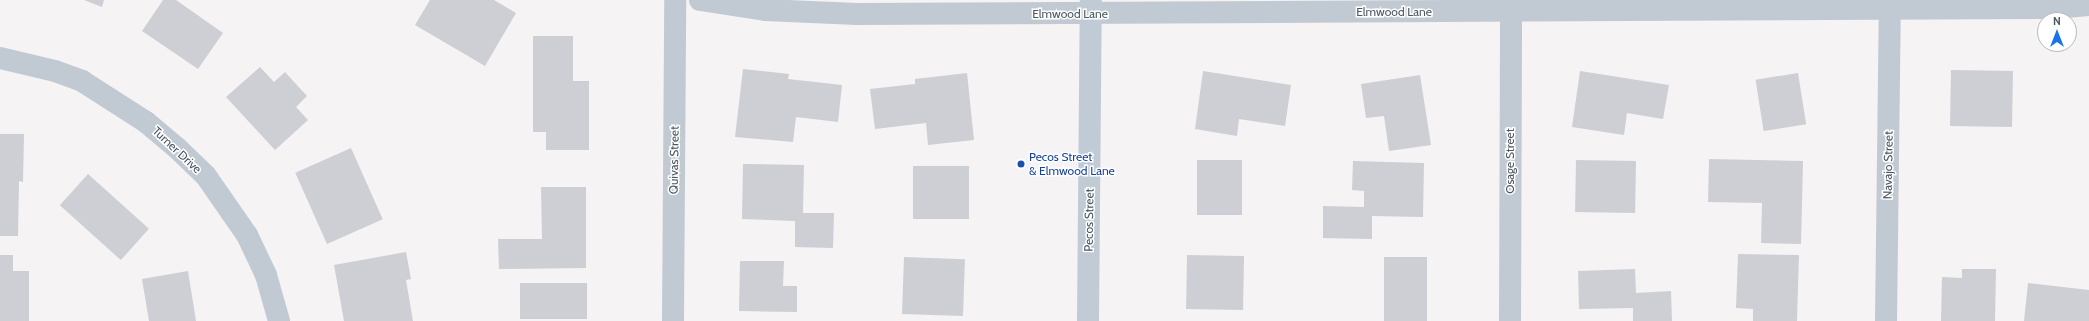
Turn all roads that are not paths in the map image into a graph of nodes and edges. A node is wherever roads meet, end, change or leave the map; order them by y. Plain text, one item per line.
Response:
1 (675, 0) edge
2 (700, 0) edge
3 (1511, 5) edge
4 (2089, 5) edge
5 (1091, 7) edge
6 (1890, 8) junction
7 (0, 58) edge
8 (279, 321) edge
9 (673, 321) edge
10 (1088, 321) edge
11 (1510, 321) edge
12 (1886, 321) edge

1 - 9 street, Quivas Street
2 - 5 street, Elmwood Lane
3 - 5 street, Elmwood Lane
3 - 6 street, Elmwood Lane
3 - 11 street, Osage Street
4 - 6 street, Elmwood Lane
5 - 10 main road, Pecos Street
6 - 12 street, Navajo Street
7 - 8 street, Turner Drive

